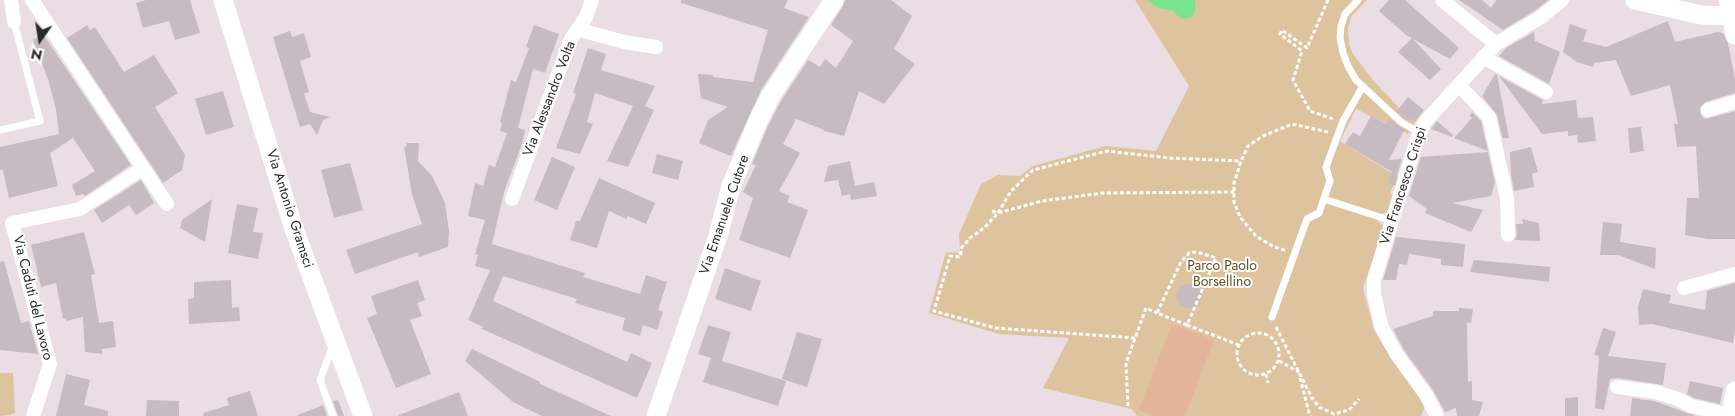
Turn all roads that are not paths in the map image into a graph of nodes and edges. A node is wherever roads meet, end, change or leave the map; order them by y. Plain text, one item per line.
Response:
1 (10, 0) edge
2 (32, 0) edge
3 (223, 0) edge
4 (592, 0) edge
5 (834, 0) edge
6 (1358, 0) edge
7 (1442, 0) edge
8 (1562, 0) edge
9 (1635, 0) edge
10 (1730, 8) edge
11 (14, 22) joint
12 (579, 28) junction
13 (1735, 35) edge
14 (1496, 44) junction
15 (656, 47) dead end
16 (1483, 57) junction
17 (1459, 85) junction
18 (1362, 86) junction
19 (1546, 92) dead end
20 (1735, 102) edge
21 (1708, 110) dead end
22 (0, 130) edge
23 (1420, 133) junction
24 (143, 168) junction
25 (1324, 198) junction
26 (512, 200) dead end
27 (167, 204) dead end
28 (1392, 221) junction
29 (1508, 235) dead end
30 (1735, 274) edge
31 (1684, 288) dead end
32 (1272, 317) road end
33 (335, 340) junction
34 (1617, 387) dead end
35 (1735, 391) edge
36 (1731, 415) edge
37 (33, 416) edge
38 (333, 416) edge
39 (364, 416) edge
40 (656, 416) edge
41 (1437, 416) edge

1 - 11 street
2 - 24 street
3 - 33 main road, Via Antonio Gramsci
4 - 12 street, Via Alessandro Volta
5 - 40 main road, Via Emanuele Cutore
6 - 18 lane
7 - 14 street
8 - 14 street, Via Francesco Crispi
9 - 10 main road
10 - 13 main road
11 - 22 lane
12 - 15 street
12 - 26 street, Via Alessandro Volta
14 - 16 street, Via Francesco Crispi
16 - 17 street, Via Francesco Crispi
16 - 19 street
17 - 23 street, Via Francesco Crispi
17 - 29 street
18 - 23 lane
18 - 25 lane
20 - 21 street
23 - 28 street, Via Francesco Crispi
24 - 27 street
24 - 37 street, Via Caduti del Lavoro
25 - 28 lane
25 - 32 lane
28 - 41 street, Via Francesco Crispi
30 - 31 street
33 - 38 lane
33 - 39 main road, Via Antonio Gramsci
34 - 36 street
35 - 36 main road

